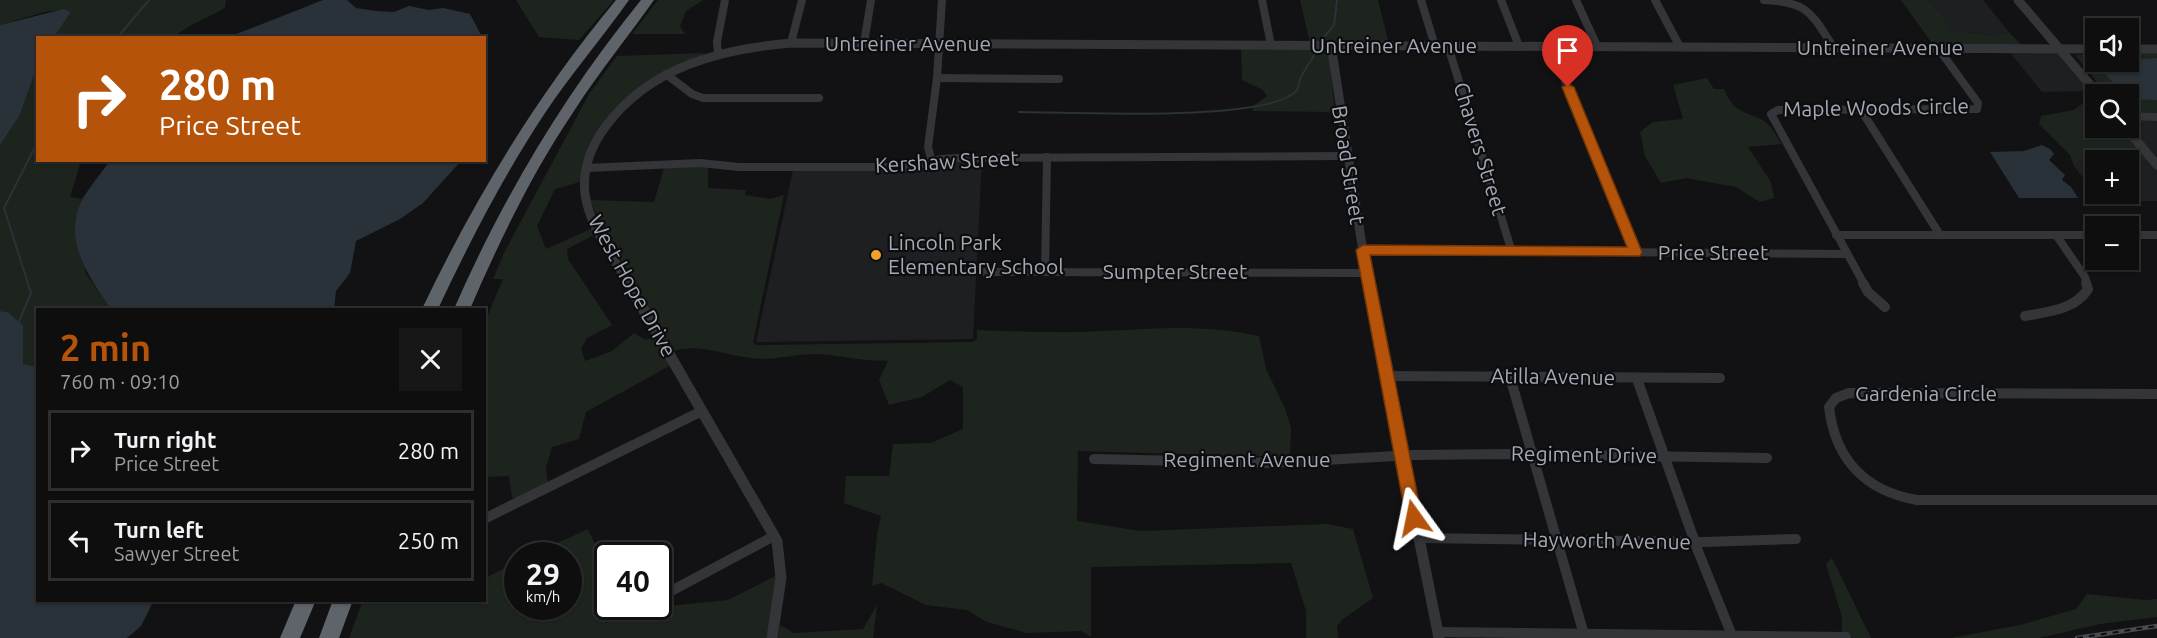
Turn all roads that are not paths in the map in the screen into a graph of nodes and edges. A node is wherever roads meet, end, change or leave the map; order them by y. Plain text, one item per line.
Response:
1 (624, 0) edge
2 (648, 0) edge
3 (726, 0) edge
4 (802, 0) edge
5 (872, 0) edge
6 (942, 0) edge
7 (1262, 0) edge
8 (1421, 0) edge
9 (1501, 0) edge
10 (1576, 0) edge
11 (1655, 0) edge
12 (1764, 0) edge
13 (2018, 0) edge
14 (791, 43) junction
15 (864, 43) junction
16 (939, 44) junction
17 (1271, 45) junction
18 (1331, 45) junction
19 (1435, 46) junction
20 (1448, 46) junction
21 (1519, 46) junction
22 (1551, 46) junction
23 (1598, 46) junction
24 (1680, 47) junction
25 (1834, 48) junction
26 (1938, 48) junction
27 (2139, 49) edge
28 (2157, 49) edge
29 (2060, 50) junction
30 (2085, 50) edge
31 (718, 53) junction
32 (694, 62) joint
33 (666, 74) junction
34 (937, 78) junction
35 (1059, 79) dead end
36 (2089, 84) edge
37 (819, 98) dead end
38 (1861, 110) junction
39 (2139, 116) edge
40 (2157, 117) edge
41 (2134, 138) edge
42 (1345, 156) junction
43 (1047, 157) junction
44 (932, 162) junction
45 (2157, 165) edge
46 (586, 168) junction
47 (1836, 235) junction
48 (1940, 235) junction
49 (2056, 235) junction
50 (2085, 235) edge
51 (2139, 235) edge
52 (2157, 235) edge
53 (1363, 250) junction
54 (1512, 252) junction
55 (1635, 252) junction
56 (1847, 254) junction
57 (983, 272) dead end
58 (1045, 272) junction
59 (1367, 273) junction
60 (1885, 307) dead end
61 (430, 308) edge
62 (462, 308) edge
63 (2025, 316) dead end
64 (1385, 376) junction
65 (1510, 377) junction
66 (1720, 378) dead end
67 (1637, 379) junction
68 (2157, 394) edge
69 (702, 411) junction
70 (1533, 454) junction
71 (1401, 456) junction
72 (1664, 456) junction
73 (1767, 458) dead end
74 (1094, 459) dead end
75 (2157, 500) edge
76 (486, 518) edge
77 (774, 536) junction
78 (1418, 538) junction
79 (1796, 538) dead end
80 (1558, 540) junction
81 (1695, 541) junction
82 (672, 591) edge
83 (305, 602) edge
84 (342, 602) edge
85 (1438, 635) edge
86 (1584, 636) edge
87 (1733, 637) edge
88 (1846, 637) edge
89 (290, 638) edge
90 (329, 638) edge
91 (772, 638) edge

1 - 61 highway
2 - 62 highway
3 - 31 street
4 - 14 street
5 - 15 street
6 - 16 street
7 - 17 street
8 - 19 street
9 - 21 street
10 - 23 street
11 - 24 street
12 - 25 street
13 - 29 street
14 - 15 street, Untreiner Avenue
14 - 31 street, Untreiner Avenue
15 - 16 street, Untreiner Avenue
16 - 17 street, Untreiner Avenue
16 - 34 street
17 - 18 street, Untreiner Avenue
18 - 19 street, Untreiner Avenue
18 - 42 street, Broad Street
19 - 20 street, Untreiner Avenue
20 - 21 street, Untreiner Avenue
20 - 54 street, Chavers Street
21 - 22 street, Untreiner Avenue
22 - 23 street, Untreiner Avenue
22 - 55 street
23 - 24 street, Untreiner Avenue
24 - 25 street, Untreiner Avenue
25 - 26 street, Untreiner Avenue
26 - 29 street, Untreiner Avenue
26 - 38 street, Maple Woods Circle
27 - 28 street
29 - 30 street, Untreiner Avenue
29 - 36 street
31 - 32 street, Untreiner Avenue
32 - 33 street, West Hope Drive
33 - 37 street
33 - 46 street, West Hope Drive
34 - 35 street
34 - 44 street
38 - 47 street, Maple Woods Circle
38 - 48 street
39 - 40 street
41 - 45 street
42 - 43 street, Kershaw Street
42 - 53 street, Broad Street
43 - 44 street, Kershaw Street
43 - 58 street
44 - 46 street, Kershaw Street
46 - 69 street, West Hope Drive
47 - 48 street
47 - 56 street, Maple Woods Circle
48 - 49 street
49 - 50 street
49 - 63 street
51 - 52 street
53 - 54 street, Price Street
53 - 59 street, Broad Street
54 - 55 street, Price Street
55 - 56 street, Price Street
56 - 60 street, Maple Woods Circle
57 - 58 street, Sumpter Street
58 - 59 street, Sumpter Street
59 - 64 street, Broad Street
64 - 65 street, Atilla Avenue
64 - 71 street, Broad Street
65 - 67 street, Atilla Avenue
65 - 70 street
66 - 67 street, Atilla Avenue
67 - 72 street
68 - 75 street, Gardenia Circle
69 - 76 street
69 - 77 street, West Hope Drive
70 - 71 street, Regiment Drive
70 - 72 street, Regiment Drive
70 - 80 street
71 - 74 street, Regiment Avenue
71 - 78 street, Broad Street
72 - 73 street, Regiment Drive
72 - 81 street
77 - 82 street
77 - 91 street, West Hope Drive
78 - 80 street, Hayworth Avenue
78 - 85 street, Broad Street
79 - 81 street, Hayworth Avenue
80 - 81 street, Hayworth Avenue
80 - 86 street
81 - 87 street
83 - 89 highway
84 - 90 highway
85 - 86 street
86 - 87 street
87 - 88 street

